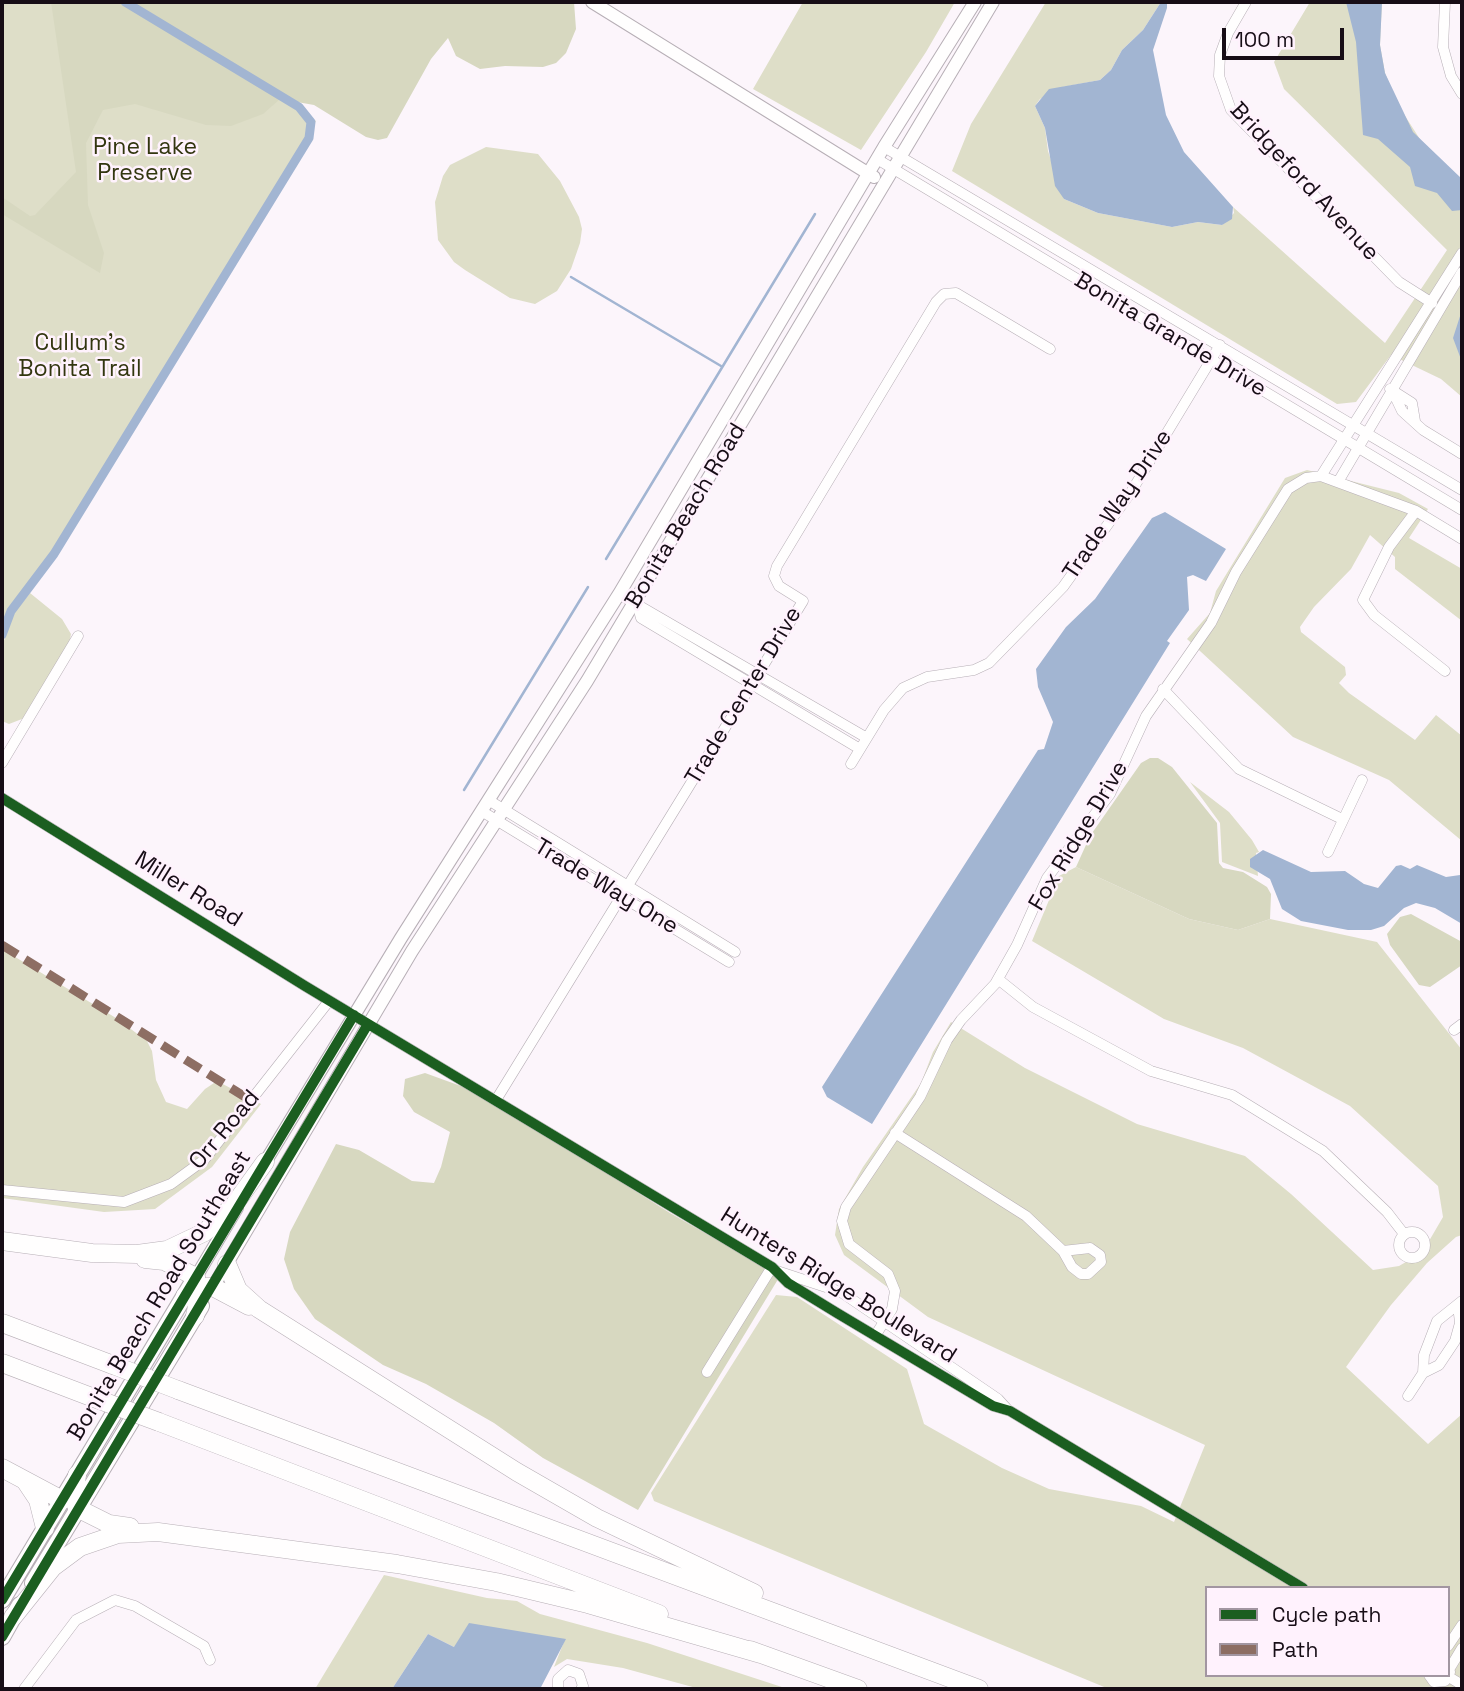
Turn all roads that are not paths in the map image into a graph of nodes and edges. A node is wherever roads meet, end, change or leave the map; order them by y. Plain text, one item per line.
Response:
1 (592, 2) edge
2 (993, 2) edge
3 (1246, 2) edge
4 (1445, 2) edge
5 (970, 3) edge
6 (1462, 94) edge
7 (884, 147) junction
8 (900, 156) junction
9 (877, 159) junction
10 (892, 168) junction
11 (869, 174) junction
12 (883, 183) junction
13 (1462, 253) edge
14 (1462, 272) edge
15 (1432, 303) junction
16 (1220, 345) junction
17 (1050, 349) dead end
18 (1210, 359) junction
19 (1382, 383) junction
20 (1392, 390) junction
21 (1353, 425) junction
22 (1367, 433) junction
23 (1344, 439) junction
24 (1358, 448) junction
25 (1462, 454) edge
26 (1321, 477) junction
27 (1338, 482) junction
28 (1462, 490) edge
29 (1416, 510) junction
30 (1462, 510) edge
31 (1462, 539) edge
32 (619, 594) junction
33 (635, 605) junction
34 (78, 636) dead end
35 (1445, 671) dead end
36 (760, 674) junction
37 (753, 686) junction
38 (1163, 689) junction
39 (867, 738) junction
40 (860, 749) junction
41 (2, 763) edge
42 (851, 764) dead end
43 (1362, 780) dead end
44 (2, 798) edge
45 (487, 806) junction
46 (501, 815) junction
47 (1342, 819) junction
48 (1328, 852) dead end
49 (627, 885) junction
50 (620, 896) junction
51 (998, 979) junction
52 (329, 1000) junction
53 (354, 1015) junction
54 (368, 1024) junction
55 (496, 1100) junction
56 (895, 1133) junction
57 (265, 1162) junction
58 (2, 1190) edge
59 (1404, 1234) dead end
60 (2, 1241) edge
61 (1063, 1251) dead end
62 (92, 1253) junction
63 (227, 1264) junction
64 (775, 1269) junction
65 (198, 1287) junction
66 (1460, 1303) edge
67 (259, 1309) junction
68 (195, 1316) joint
69 (884, 1321) junction
70 (2, 1323) edge
71 (875, 1336) junction
72 (2, 1363) edge
73 (707, 1373) dead end
74 (1423, 1373) junction
75 (1408, 1396) dead end
76 (1010, 1411) junction
77 (2, 1468) edge
78 (77, 1475) joint
79 (26, 1482) junction
80 (75, 1499) junction
81 (45, 1528) junction
82 (159, 1532) junction
83 (1300, 1586) edge
84 (2, 1600) edge
85 (13, 1617) junction
86 (1462, 1625) edge
87 (831, 1634) junction
88 (2, 1637) edge
89 (1450, 1643) edge
90 (1462, 1648) edge
91 (761, 1654) junction
92 (211, 1660) dead end
93 (1450, 1668) edge
94 (1450, 1671) edge
95 (1462, 1685) edge
96 (24, 1689) edge
97 (558, 1689) edge
98 (581, 1689) edge
99 (858, 1689) edge
100 (979, 1689) edge

1 - 11 street
2 - 8 street, Bonita Beach Road
3 - 15 street, Bridgeford Avenue
4 - 6 street
5 - 7 street, Bonita Beach Road
7 - 8 street, Bonita Grande Drive
7 - 9 street, Bonita Beach Road
8 - 10 street, Bonita Beach Road
8 - 16 street, Bonita Grande Drive
9 - 10 street, Bonita Grande Drive
9 - 11 street, Bonita Beach Road
10 - 12 street, Bonita Beach Road
10 - 18 street, Bonita Grande Drive
11 - 12 street
11 - 32 street, Bonita Beach Road
12 - 33 street, Bonita Beach Road
13 - 15 street
14 - 20 street
15 - 19 street
16 - 18 street, Trade Way Drive
16 - 21 street, Bonita Grande Drive
17 - 36 street, Trade Center Drive
18 - 23 street, Bonita Grande Drive
18 - 39 street, Trade Way Drive
19 - 20 street
19 - 21 street
20 - 22 street
20 - 25 street
21 - 22 street, Bonita Grande Drive
21 - 23 street
22 - 24 street
22 - 28 street, Bonita Grande Drive
23 - 24 street, Bonita Grande Drive
23 - 26 street
24 - 27 street
24 - 30 street, Bonita Grande Drive
26 - 27 street
26 - 38 street, Fox Ridge Drive
27 - 29 street
29 - 31 street
29 - 35 street
32 - 33 street
32 - 45 street, Bonita Beach Road
33 - 36 street
33 - 37 street
33 - 46 street, Bonita Beach Road
34 - 41 street
36 - 37 street, Trade Center Drive
36 - 39 street
37 - 40 street
37 - 49 street, Trade Center Drive
38 - 47 street
38 - 51 street, Fox Ridge Drive
39 - 40 street, Trade Way Drive
40 - 42 street, Trade Way Drive
43 - 47 street
44 - 52 street, Miller Road
45 - 46 street, Trade Way One
45 - 53 street, Bonita Beach Road
46 - 49 street, Trade Way One
46 - 50 street, Trade Way One
46 - 54 street, Bonita Beach Road
47 - 48 street
49 - 50 street, Trade Center Drive
49 - 50 street, Trade Way One
50 - 55 street, Trade Center Drive
51 - 56 street, Fox Ridge Drive
51 - 59 street
52 - 53 street, Miller Road
52 - 58 street, Orr Road
53 - 54 street, Hunters Ridge Boulevard
53 - 57 street, Bonita Beach Road Southeast
54 - 55 street, Hunters Ridge Boulevard
54 - 63 street, Bonita Beach Road Southeast
55 - 64 street, Hunters Ridge Boulevard
56 - 61 street
56 - 69 street, Fox Ridge Drive
57 - 62 highway
57 - 65 street, Bonita Beach Road Southeast
60 - 62 highway
62 - 65 highway
63 - 65 street, Bonita Beach Road Southeast
63 - 67 highway
64 - 69 street, Hunters Ridge Boulevard
64 - 71 street, Hunters Ridge Boulevard
64 - 73 street
65 - 67 highway
65 - 68 highway
65 - 78 main road, Bonita Beach Road Southeast
66 - 74 street
66 - 74 street
67 - 87 highway
68 - 80 main road, Bonita Beach Road Southeast
69 - 71 street, Fox Ridge Drive
69 - 76 street, Hunters Ridge Boulevard
70 - 87 highway, bridge
71 - 76 street, Hunters Ridge Boulevard
72 - 91 highway, bridge
74 - 75 street
76 - 83 street, Hunters Ridge Boulevard
77 - 79 highway
78 - 80 highway
79 - 80 highway
79 - 81 highway
80 - 81 main road, Bonita Beach Road Southeast
80 - 82 highway
80 - 85 main road, Bonita Beach Road Southeast
81 - 84 main road, Bonita Beach Road Southeast
82 - 85 highway
82 - 91 highway
85 - 88 main road, Bonita Beach Road Southeast
86 - 89 street
87 - 100 highway
90 - 93 street
91 - 99 highway
92 - 96 street
94 - 95 street
97 - 98 street

